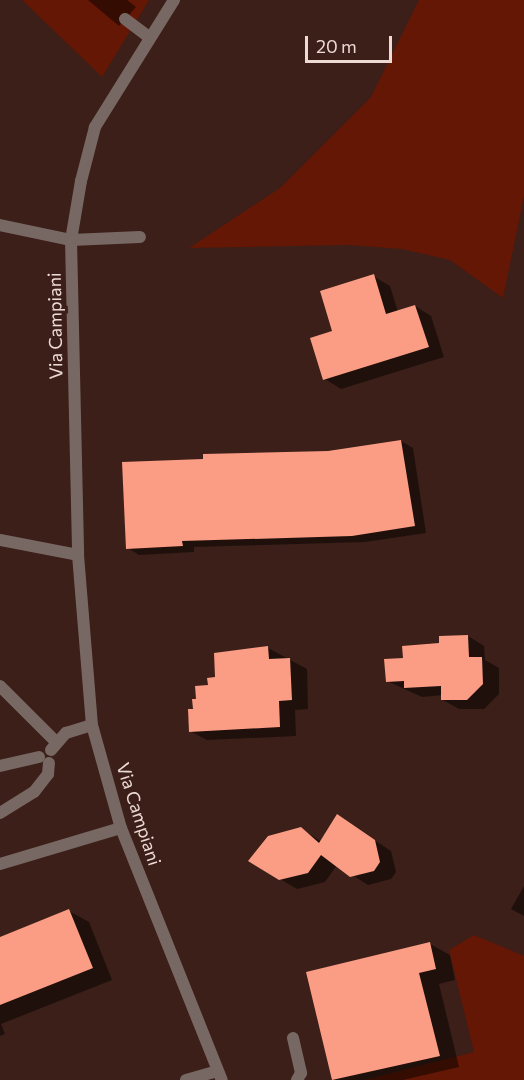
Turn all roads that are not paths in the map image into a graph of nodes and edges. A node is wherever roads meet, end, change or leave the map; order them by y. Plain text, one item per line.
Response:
1 (174, 0) edge
2 (125, 19) dead end
3 (150, 38) junction
4 (0, 225) edge
5 (140, 237) dead end
6 (71, 240) junction
7 (0, 540) edge
8 (78, 555) junction
9 (0, 686) edge
10 (92, 724) junction
11 (0, 766) edge
12 (0, 813) edge
13 (121, 828) junction
14 (0, 864) edge
15 (293, 1038) dead end
16 (220, 1076) edge
17 (186, 1080) edge
18 (297, 1080) edge

1 - 3 street, Via Campiani
2 - 3 street
3 - 6 street, Via Campiani
4 - 6 street
5 - 6 street
6 - 8 street, Via Campiani
7 - 8 street
8 - 10 street, Via Campiani
9 - 10 street
10 - 13 street, Via Campiani
11 - 12 street
13 - 14 street
13 - 16 street, Via Campiani
15 - 18 street
16 - 17 street, Via Campiani

